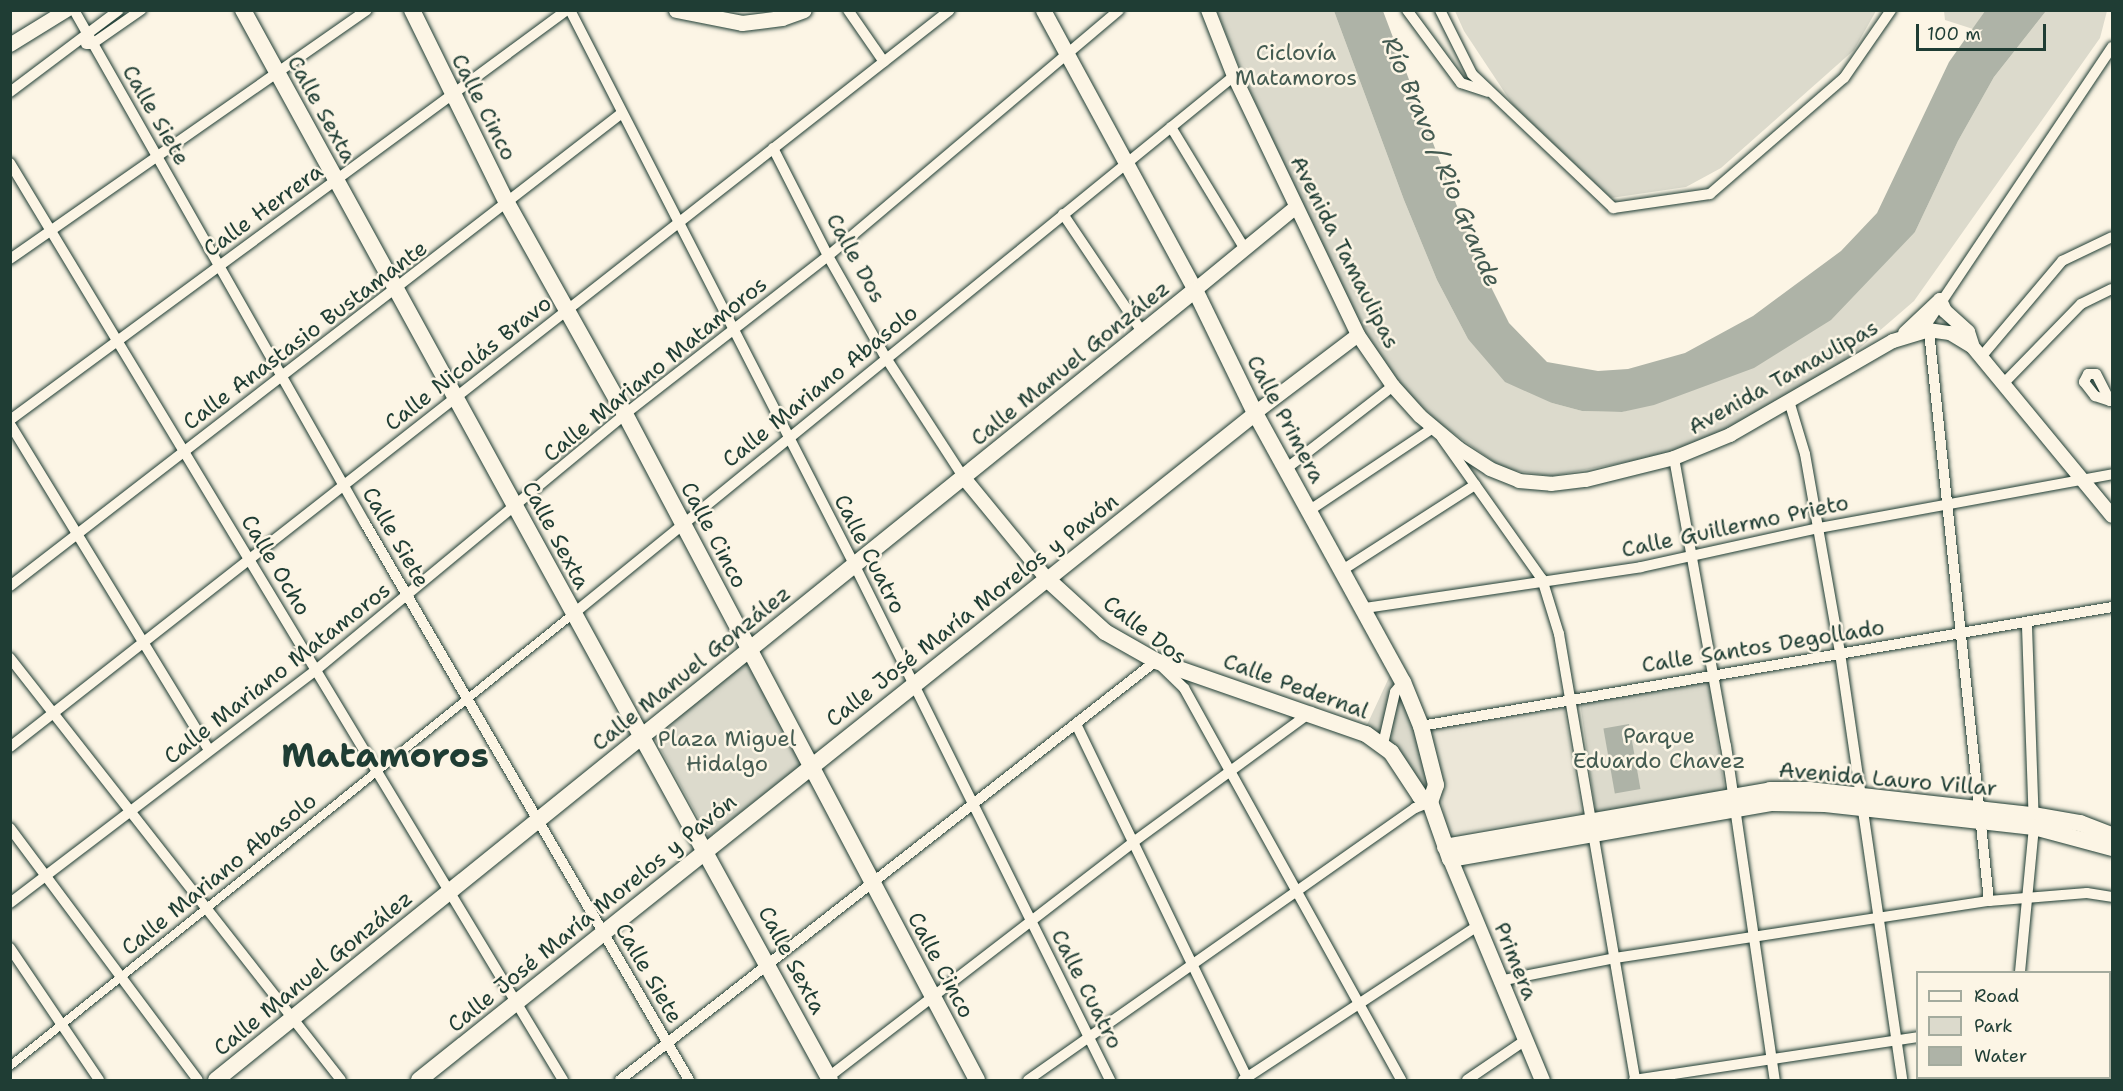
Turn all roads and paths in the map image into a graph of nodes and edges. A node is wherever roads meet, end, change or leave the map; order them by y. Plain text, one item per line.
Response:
1 (68, 10) edge
2 (74, 10) edge
3 (119, 10) edge
4 (141, 10) edge
5 (243, 10) edge
6 (367, 10) edge
7 (412, 10) edge
8 (569, 10) edge
9 (676, 10) edge
10 (804, 10) edge
11 (848, 10) edge
12 (950, 10) edge
13 (1043, 10) edge
14 (1119, 10) edge
15 (1208, 10) edge
16 (1407, 10) edge
17 (1440, 10) edge
18 (1891, 10) edge
19 (86, 33) junction
20 (76, 44) junction
21 (92, 44) junction
22 (10, 45) edge
23 (2112, 48) edge
24 (1065, 55) junction
25 (884, 62) junction
26 (277, 74) junction
27 (1234, 76) junction
28 (10, 92) edge
29 (1489, 92) junction
30 (452, 95) junction
31 (622, 113) junction
32 (1171, 127) junction
33 (773, 148) junction
34 (158, 158) junction
35 (1126, 162) junction
36 (10, 163) edge
37 (337, 182) junction
38 (507, 203) junction
39 (1296, 207) junction
40 (1063, 214) junction
41 (677, 225) junction
42 (51, 231) junction
43 (2112, 237) edge
44 (1245, 249) junction
45 (828, 256) junction
46 (10, 259) edge
47 (218, 266) junction
48 (2112, 289) edge
49 (1195, 290) junction
50 (397, 291) junction
51 (1940, 300) junction
52 (567, 310) junction
53 (734, 330) junction
54 (1928, 330) junction
55 (1143, 333) junction
56 (1358, 335) junction
57 (1897, 339) junction
58 (117, 340) junction
59 (1977, 352) junction
60 (886, 358) junction
61 (282, 378) junction
62 (2003, 384) junction
63 (1393, 386) junction
64 (456, 397) junction
65 (1789, 401) junction
66 (1255, 413) junction
67 (625, 414) junction
68 (10, 422) edge
69 (1437, 432) junction
70 (788, 435) junction
71 (184, 452) junction
72 (1674, 458) junction
73 (1287, 468) junction
74 (2112, 474) edge
75 (963, 478) junction
76 (2082, 480) junction
77 (1475, 485) junction
78 (344, 486) junction
79 (1948, 505) junction
80 (515, 507) junction
81 (1310, 510) junction
82 (2112, 516) edge
83 (682, 524) junction
84 (1819, 528) junction
85 (79, 534) junction
86 (1692, 554) junction
87 (249, 559) junction
88 (855, 566) junction
89 (1344, 569) junction
90 (1047, 579) junction
91 (1542, 579) junction
92 (10, 586) edge
93 (408, 595) junction
94 (2112, 607) edge
95 (1365, 608) junction
96 (573, 615) junction
97 (2027, 621) junction
98 (1962, 633) junction
99 (143, 641) junction
100 (749, 650) junction
101 (1840, 653) junction
102 (10, 658) edge
103 (1156, 661) junction
104 (316, 670) junction
105 (1714, 675) junction
106 (1403, 682) junction
107 (914, 685) junction
108 (1572, 699) junction
109 (468, 702) junction
110 (1311, 712) junction
111 (52, 714) junction
112 (1076, 724) junction
113 (1421, 726) junction
114 (644, 735) junction
115 (1383, 744) junction
116 (10, 747) edge
117 (209, 750) junction
118 (809, 767) junction
119 (1230, 771) junction
120 (377, 773) junction
121 (1430, 802) junction
122 (1734, 802) junction
123 (1863, 802) junction
124 (973, 806) junction
125 (131, 813) junction
126 (1981, 815) junction
127 (536, 821) junction
128 (2033, 821) junction
129 (2080, 823) junction
130 (2112, 825) edge
131 (1593, 827) junction
132 (10, 828) edge
133 (2112, 835) edge
134 (1132, 843) junction
135 (2112, 848) edge
136 (706, 849) junction
137 (1447, 853) junction
138 (46, 876) junction
139 (872, 882) junction
140 (449, 892) junction
141 (1297, 893) junction
142 (2030, 897) junction
143 (2112, 897) edge
144 (1989, 901) junction
145 (10, 903) edge
146 (207, 909) junction
147 (1878, 917) junction
148 (1031, 922) junction
149 (1477, 926) junction
150 (604, 932) junction
151 (1755, 935) junction
152 (10, 948) edge
153 (1615, 958) junction
154 (768, 963) junction
155 (1191, 967) junction
156 (2020, 971) edge
157 (122, 977) junction
158 (1499, 981) junction
159 (932, 996) junction
160 (516, 1004) junction
161 (1358, 1005) junction
162 (293, 1019) junction
163 (63, 1025) junction
164 (1089, 1037) junction
165 (1916, 1037) edge
166 (1897, 1040) junction
167 (1524, 1041) junction
168 (668, 1044) junction
169 (1772, 1059) junction
170 (10, 1066) edge
171 (828, 1079) edge
172 (1246, 1079) edge
173 (99, 1080) edge
174 (198, 1080) edge
175 (216, 1080) edge
176 (341, 1080) edge
177 (419, 1080) edge
178 (563, 1080) edge
179 (620, 1080) edge
180 (689, 1080) edge
181 (977, 1080) edge
182 (1028, 1080) edge
183 (1110, 1080) edge
184 (1401, 1080) edge
185 (1467, 1080) edge
186 (1542, 1080) edge
187 (1635, 1080) edge
188 (1775, 1080) edge
189 (1902, 1080) edge

1 - 22 street
2 - 19 street, Calle Siete
3 - 19 street
4 - 21 street
5 - 26 main road, Calle Sexta
6 - 26 street
7 - 30 main road, Calle Cinco
8 - 30 street, Calle Herrera
8 - 31 street, Calle Cuatro
9 - 10 main road
11 - 25 street
12 - 25 street, Calle Nicolás Bravo
13 - 24 main road, Calle Primera
14 - 24 street, Calle Mariano Matamoros
15 - 27 street, Avenida Tamaulipas
16 - 29 street
17 - 29 street
18 - 29 street
19 - 20 street
19 - 21 street, Calle Siete
20 - 21 street
20 - 28 street
21 - 34 street, Calle Siete
23 - 51 street
24 - 35 main road, Calle Primera
24 - 45 street, Calle Mariano Matamoros
25 - 33 street, Calle Nicolás Bravo
26 - 34 street
26 - 37 main road, Calle Sexta
27 - 32 street, Calle Mariano Abasolo
27 - 39 street, Avenida Tamaulipas
30 - 37 street, Calle Herrera
30 - 38 main road, Calle Cinco
31 - 38 street, Calle Anastasio Bustamante
31 - 41 street, Calle Cuatro
32 - 35 street, Calle Mariano Abasolo
32 - 44 street
33 - 41 street, Calle Nicolás Bravo
33 - 45 street, Calle Dos
34 - 42 street
34 - 47 street, Calle Siete
35 - 40 street, Calle Mariano Abasolo
35 - 49 main road, Calle Primera
36 - 42 street, Calle Ocho
37 - 47 street, Calle Herrera
37 - 50 main road, Calle Sexta
38 - 50 street, Calle Anastasio Bustamante
38 - 52 main road, Calle Cinco
39 - 44 street
39 - 56 street, Avenida Tamaulipas
40 - 55 street
40 - 60 street, Calle Mariano Abasolo
41 - 52 street, Calle Nicolás Bravo
41 - 53 street, Calle Cuatro
42 - 46 street
42 - 58 street, Calle Ocho
43 - 59 street
44 - 49 street
45 - 53 street, Calle Mariano Matamoros
45 - 60 street, Calle Dos
47 - 58 street, Calle Herrera
47 - 61 street, Calle Siete
48 - 62 street
49 - 55 main road, Calle Manuel González
49 - 66 main road, Calle Primera
50 - 61 street, Calle Anastasio Bustamante
50 - 64 main road, Calle Sexta
51 - 54 street
51 - 57 street
51 - 59 street
52 - 64 street, Calle Nicolás Bravo
52 - 67 main road, Calle Cinco
53 - 67 street, Calle Mariano Matamoros
53 - 70 street, Calle Cuatro
54 - 57 street, Avenida Tamaulipas
54 - 59 street
54 - 79 street
55 - 75 main road, Calle Manuel González
56 - 63 street, Avenida Tamaulipas
56 - 66 street, Calle José María Morelos y Pavón
57 - 65 street, Avenida Tamaulipas
58 - 68 street, Calle Herrera
58 - 71 street, Calle Ocho
59 - 62 street
60 - 70 street, Calle Mariano Abasolo
60 - 75 street, Calle Dos
61 - 71 street, Calle Anastasio Bustamante
61 - 78 street, Calle Siete
62 - 76 street
63 - 69 street, Avenida Tamaulipas
63 - 73 street
64 - 78 street, Calle Nicolás Bravo
64 - 80 main road, Calle Sexta
65 - 72 street, Avenida Tamaulipas
65 - 84 street
66 - 73 main road, Calle Primera
66 - 90 main road, Calle José María Morelos y Pavón
67 - 80 street, Calle Mariano Matamoros
67 - 83 main road, Calle Cinco
68 - 85 street
69 - 72 street, Avenida Tamaulipas
69 - 77 street
69 - 81 street
70 - 83 street, Calle Mariano Abasolo
70 - 88 street, Calle Cuatro
71 - 85 street, Calle Anastasio Bustamante
71 - 87 street, Calle Ocho
72 - 86 street
73 - 81 main road, Calle Primera
74 - 76 street, Calle Guillermo Prieto
75 - 88 main road, Calle Manuel González
75 - 90 street, Calle Dos
76 - 79 street, Calle Guillermo Prieto
76 - 82 street
77 - 89 street
77 - 91 street
78 - 87 street, Calle Nicolás Bravo
78 - 93 street, Calle Siete
79 - 84 street, Calle Guillermo Prieto
79 - 98 street
80 - 93 street, Calle Mariano Matamoros
80 - 96 main road, Calle Sexta
81 - 89 main road, Calle Primera
83 - 96 street, Calle Mariano Abasolo
83 - 100 main road, Calle Cinco
84 - 86 street, Calle Guillermo Prieto
84 - 101 street
85 - 92 street, Calle Anastasio Bustamante
85 - 99 street
86 - 91 street, Calle Guillermo Prieto
86 - 105 street
87 - 99 street, Calle Nicolás Bravo
87 - 104 street, Calle Ocho
88 - 100 main road, Calle Manuel González
88 - 107 street, Calle Cuatro
89 - 95 main road, Calle Primera
90 - 103 main road, Calle Dos
90 - 107 main road, Calle José María Morelos y Pavón
91 - 95 street, Calle Guillermo Prieto
91 - 108 street
93 - 104 street, Calle Mariano Matamoros
93 - 109 street, Calle Siete
94 - 97 street, Calle Santos Degollado
95 - 106 main road, Calle Primera
96 - 109 street, Calle Mariano Abasolo
96 - 114 main road, Calle Sexta
97 - 98 street, Calle Santos Degollado
97 - 128 street
98 - 101 street, Calle Santos Degollado
98 - 126 street
99 - 111 street, Calle Nicolás Bravo
99 - 117 street
100 - 114 main road, Calle Manuel González
100 - 118 main road, Calle Cinco
101 - 105 street, Calle Santos Degollado
101 - 123 street
102 - 111 street
103 - 110 main road, Calle Pedernal
103 - 112 street
103 - 119 street, Calle Dos
104 - 117 street, Calle Mariano Matamoros
104 - 120 street, Calle Ocho
105 - 108 street, Calle Santos Degollado
105 - 122 street
106 - 113 main road, Calle Primera
106 - 115 street
107 - 118 main road, Calle José María Morelos y Pavón
107 - 124 street, Calle Cuatro
108 - 113 street, Calle Santos Degollado
108 - 131 street
109 - 120 street, Calle Mariano Abasolo
109 - 127 street, Calle Siete
110 - 115 main road, Calle Pedernal
110 - 119 street
111 - 116 street, Calle Nicolás Bravo
111 - 125 street
112 - 124 street
112 - 134 street
113 - 121 main road, Calle Primera
114 - 127 main road, Calle Manuel González
114 - 136 main road, Calle Sexta
115 - 121 main road, Calle Pedernal
117 - 125 street, Calle Mariano Matamoros
118 - 136 main road, Calle José María Morelos y Pavón
118 - 139 main road, Calle Cinco
119 - 134 street
119 - 141 street, Calle Dos
120 - 140 street, Calle Ocho
120 - 146 street, Calle Mariano Abasolo
121 - 137 main road, Calle Primera
121 - 141 street
122 - 123 main road, Avenida Lauro Villar
122 - 131 main road, Avenida Lauro Villar
122 - 151 street
123 - 126 main road, Avenida Lauro Villar
123 - 147 street
124 - 139 street
124 - 148 street, Calle Cuatro
125 - 138 street, Calle Mariano Matamoros
125 - 146 street
126 - 128 main road, Avenida Lauro Villar
126 - 144 street
127 - 140 main road, Calle Manuel González
127 - 150 street, Calle Siete
128 - 129 main road, Avenida Lauro Villar
128 - 135 main road, Avenida Lauro Villar
128 - 142 street
129 - 130 main road
129 - 133 main road, Avenida Lauro Villar
131 - 137 main road, Avenida Lauro Villar
131 - 153 street
132 - 138 street
134 - 148 street
134 - 155 street
136 - 150 main road, Calle José María Morelos y Pavón
136 - 154 main road, Calle Sexta
137 - 149 main road, Primera
138 - 145 street, Calle Mariano Matamoros
138 - 157 street
139 - 154 street
139 - 159 main road, Calle Cinco
140 - 160 street, Calle Ocho
140 - 162 main road, Calle Manuel González
141 - 155 street
141 - 161 street, Calle Dos
142 - 143 street
142 - 144 street
142 - 156 street
144 - 147 street
146 - 157 street, Calle Mariano Abasolo
146 - 162 street
147 - 151 street
147 - 166 street
148 - 159 street
148 - 164 street, Calle Cuatro
149 - 158 main road, Primera
149 - 161 street
150 - 160 main road, Calle José María Morelos y Pavón
150 - 168 street, Calle Siete
151 - 153 street
151 - 169 street
152 - 163 street
153 - 158 street
153 - 187 street
154 - 168 street
154 - 171 main road, Calle Sexta
155 - 164 street
155 - 172 street
157 - 163 street, Calle Mariano Abasolo
157 - 174 street
158 - 167 main road, Primera
159 - 171 street
159 - 181 main road, Calle Cinco
160 - 177 main road, Calle José María Morelos y Pavón
160 - 178 street, Calle Ocho
161 - 172 street
161 - 184 street, Calle Dos
162 - 175 main road, Calle Manuel González
162 - 176 street
163 - 170 street, Calle Mariano Abasolo
163 - 173 street
164 - 182 street
164 - 183 street, Calle Cuatro
165 - 166 street
166 - 169 street
166 - 189 street
167 - 185 street
167 - 186 main road, Primera
168 - 179 street
168 - 180 street, Calle Siete
169 - 187 street
169 - 188 street

